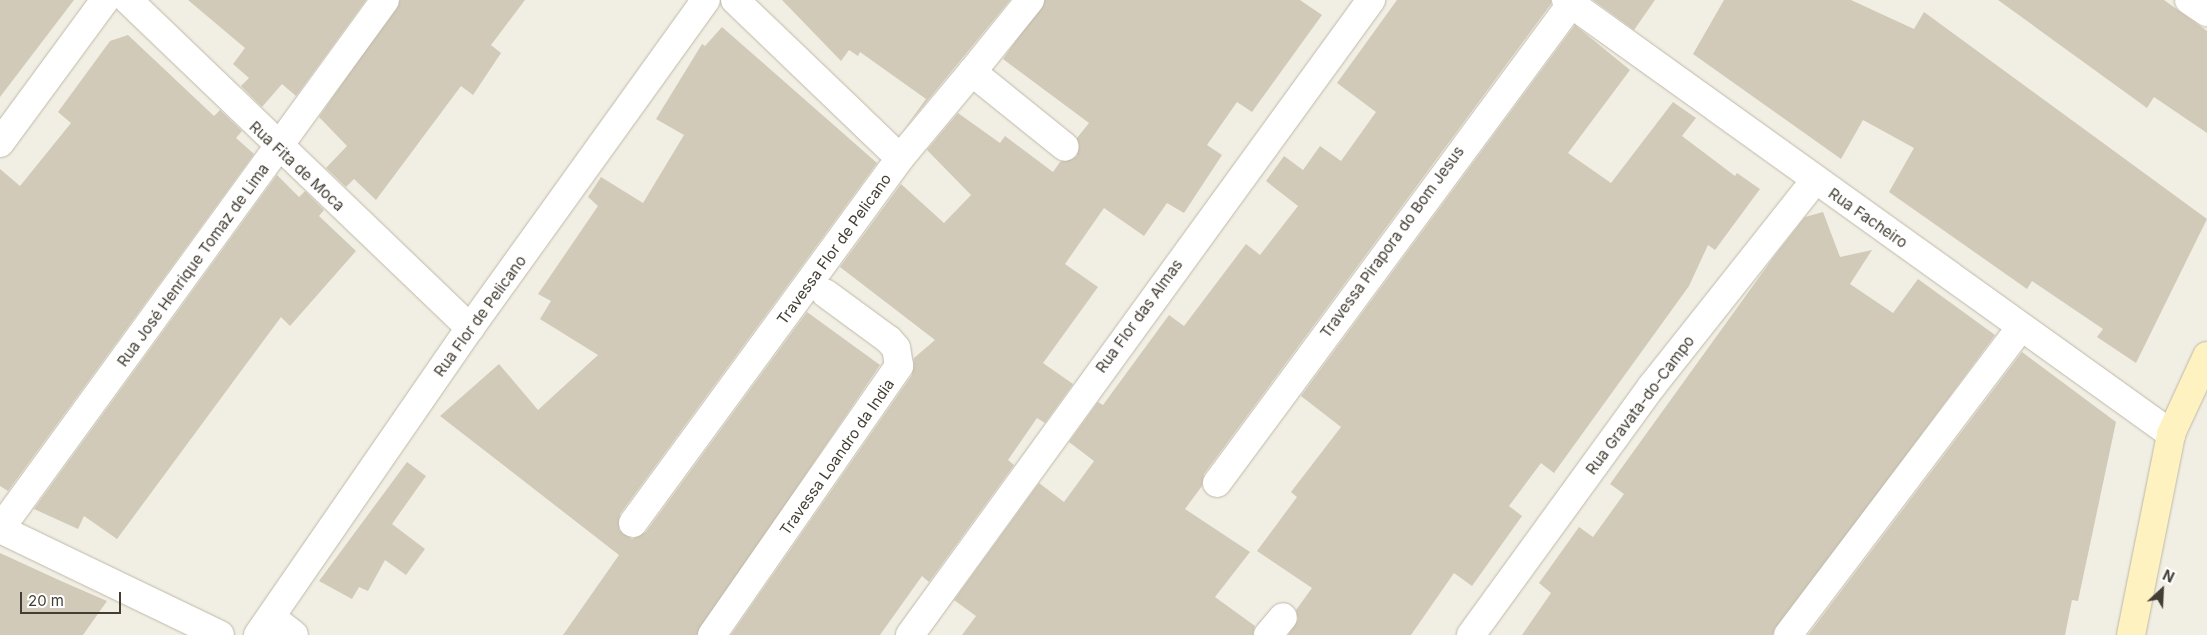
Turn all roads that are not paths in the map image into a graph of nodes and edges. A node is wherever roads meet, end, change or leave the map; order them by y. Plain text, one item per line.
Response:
1 (105, 0) edge
2 (128, 0) edge
3 (385, 0) edge
4 (706, 0) edge
5 (735, 0) edge
6 (1030, 0) edge
7 (1371, 0) edge
8 (2189, 0) edge
9 (1569, 2) edge
10 (2207, 12) edge
11 (972, 72) junction
12 (0, 143) edge
13 (1065, 147) dead end
14 (279, 148) junction
15 (900, 158) junction
16 (1815, 180) junction
17 (825, 293) dead end
18 (2021, 327) junction
19 (470, 328) junction
20 (2207, 356) edge
21 (2171, 434) junction
22 (1216, 483) dead end
23 (632, 523) dead end
24 (0, 529) edge
25 (264, 626) edge
26 (220, 635) edge
27 (294, 635) edge
28 (712, 635) edge
29 (910, 635) edge
30 (1471, 635) edge
31 (1788, 635) edge
32 (2132, 635) edge

1 - 12 street
2 - 14 street, Rua Fita de Moca
3 - 14 street, Rua José Henrique Tomaz de Lima
4 - 19 street, Rua Flor de Pelicano
5 - 15 street, Travessa Flor de Pelicano
6 - 11 street
7 - 29 street, Rua Flor das Almas
8 - 10 street
9 - 16 street, Rua Facheiro
9 - 22 street, Travessa Pirapora do Bom Jesus
11 - 13 street
11 - 15 street
14 - 19 street, Rua Fita de Moca
14 - 24 street, Rua José Henrique Tomaz de Lima
15 - 23 street, Travessa Flor de Pelicano
16 - 18 street, Rua Facheiro
16 - 30 street, Rua Gravata-do-Campo
17 - 28 street, Travessa Loandro da India
18 - 21 street, Rua Facheiro
18 - 31 street
19 - 25 street, Rua Flor de Pelicano
20 - 21 main road
21 - 32 main road
24 - 26 street
25 - 27 street

